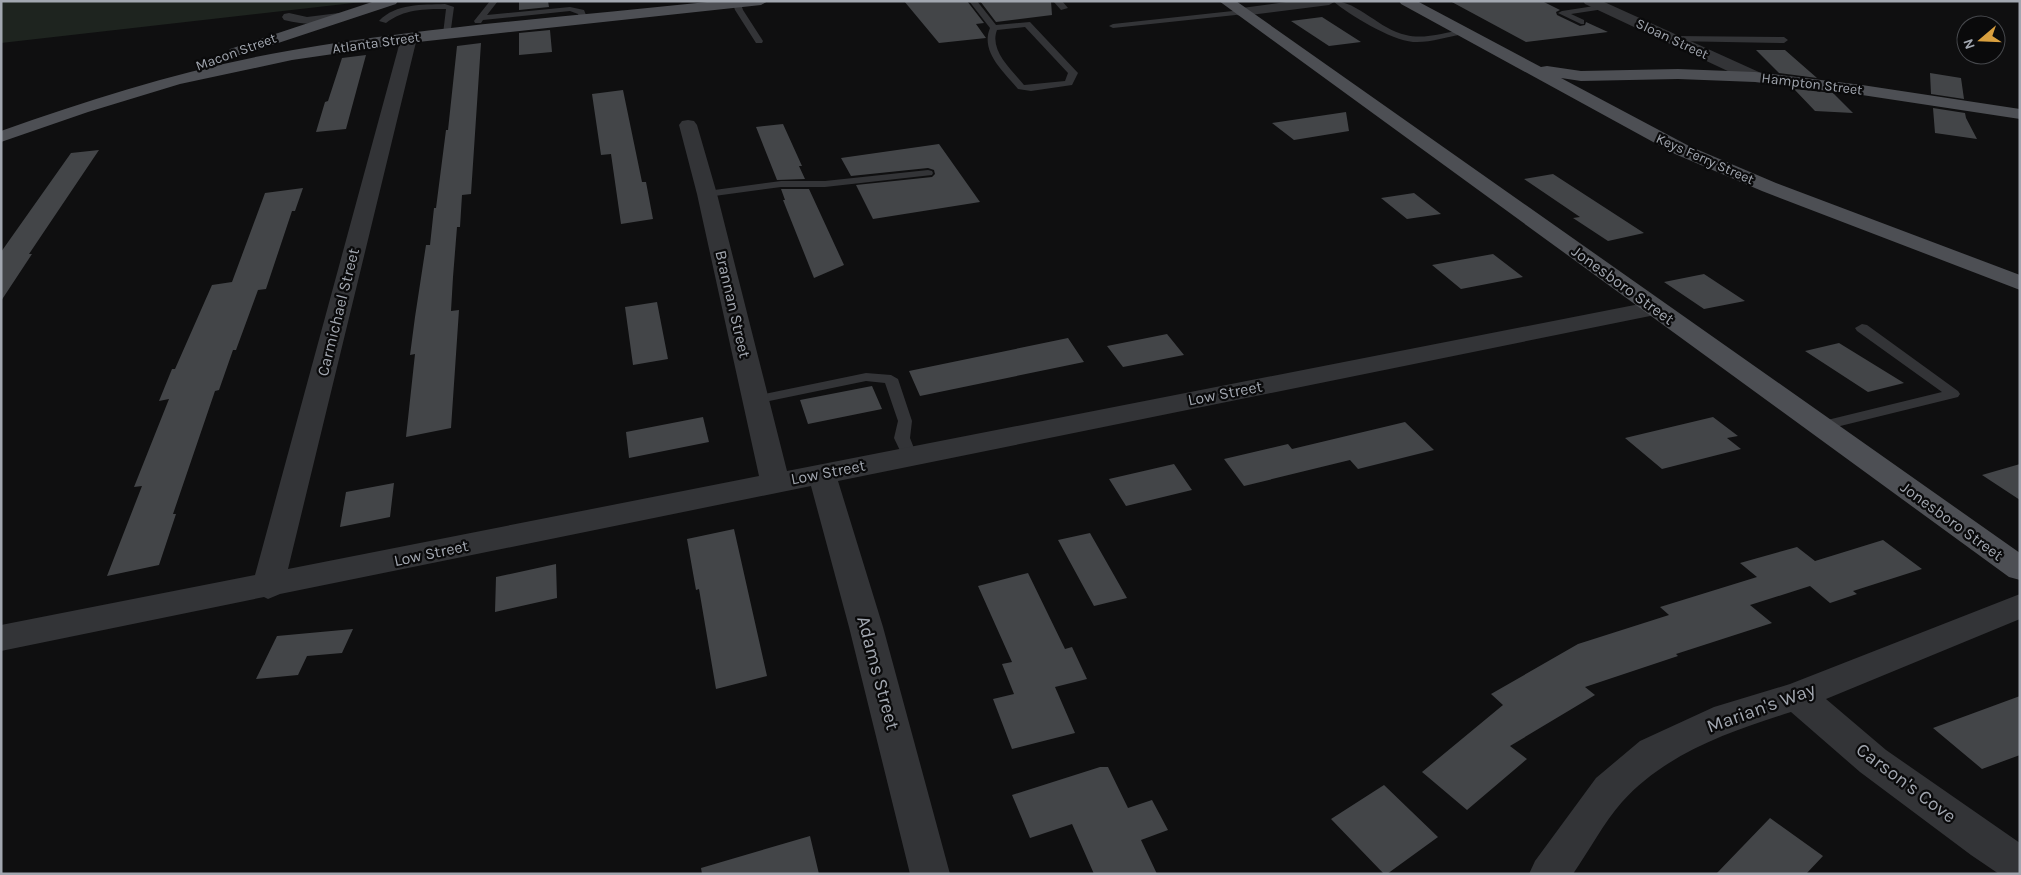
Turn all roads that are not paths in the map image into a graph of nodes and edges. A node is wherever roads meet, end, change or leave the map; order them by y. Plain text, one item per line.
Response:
1 (294, 1) edge
2 (391, 1) edge
3 (494, 1) edge
4 (761, 1) edge
5 (973, 1) edge
6 (1057, 1) edge
7 (1330, 1) edge
8 (1337, 1) edge
9 (1406, 1) edge
10 (737, 2) edge
11 (1596, 4) edge
12 (568, 5) edge
13 (1234, 7) edge
14 (1064, 8) dead end
15 (289, 17) junction
16 (335, 19) junction
17 (584, 20) junction
18 (383, 21) dead end
19 (1580, 22) dead end
20 (478, 24) junction
21 (1113, 26) dead end
22 (994, 28) junction
23 (1463, 32) junction
24 (447, 34) junction
25 (283, 35) junction
26 (409, 38) junction
27 (1674, 40) junction
28 (1784, 40) dead end
29 (759, 41) dead end
30 (362, 43) junction
31 (1517, 62) junction
32 (1602, 76) junction
33 (1755, 77) junction
34 (82, 108) junction
35 (1610, 112) junction
36 (2020, 114) edge
37 (688, 125) dead end
38 (1, 137) edge
39 (928, 172) dead end
40 (707, 194) junction
41 (2020, 283) edge
42 (1655, 308) junction
43 (1862, 328) dead end
44 (755, 400) junction
45 (1820, 426) junction
46 (909, 456) junction
47 (822, 474) junction
48 (775, 482) junction
49 (2020, 569) edge
50 (268, 586) junction
51 (2020, 606) edge
52 (1, 638) edge
53 (1797, 696) junction
54 (2020, 864) edge
55 (930, 874) edge
56 (1549, 874) edge

1 - 15 street
2 - 16 main road, Macon Street
3 - 20 lane
4 - 10 main road, Atlanta Street
5 - 22 lane
6 - 14 lane
7 - 13 street
8 - 23 lane
9 - 23 main road, Keys Ferry Street
10 - 17 main road, Atlanta Street
10 - 29 lane
11 - 19 lane
11 - 27 street, Sloan Street
12 - 17 lane
12 - 20 lane
13 - 21 lane
13 - 42 main road, Jonesboro Street
15 - 16 street
15 - 25 street
16 - 25 main road, Macon Street
16 - 30 main road
17 - 20 main road, Atlanta Street
18 - 24 lane
20 - 24 main road, Atlanta Street
22 - 22 lane
23 - 31 main road, Keys Ferry Street
24 - 26 main road, Atlanta Street
25 - 34 main road, Macon Street
26 - 30 main road, Atlanta Street
26 - 50 street, Carmichael Street
27 - 28 lane
27 - 33 street, Sloan Street
30 - 34 main road, Atlanta Street
31 - 32 main road, Hampton Street
31 - 35 main road, Keys Ferry Street
32 - 33 main road, Hampton Street
32 - 35 main road
33 - 36 main road, Hampton Street
34 - 38 main road, Atlanta Street
35 - 41 main road, Keys Ferry Street
37 - 40 street, Brannan Street
39 - 40 lane
40 - 44 street, Brannan Street
42 - 45 main road, Jonesboro Street
42 - 46 street, Low Street
43 - 45 lane
44 - 46 lane
44 - 48 street, Brannan Street
45 - 49 main road, Jonesboro Street
46 - 47 street, Low Street
47 - 48 street, Low Street
47 - 55 street, Adams Street
48 - 50 street, Low Street
50 - 52 street, Low Street
51 - 53 street, Marian's Way
53 - 54 street, Carson's Cove
53 - 56 street, Marian's Way

